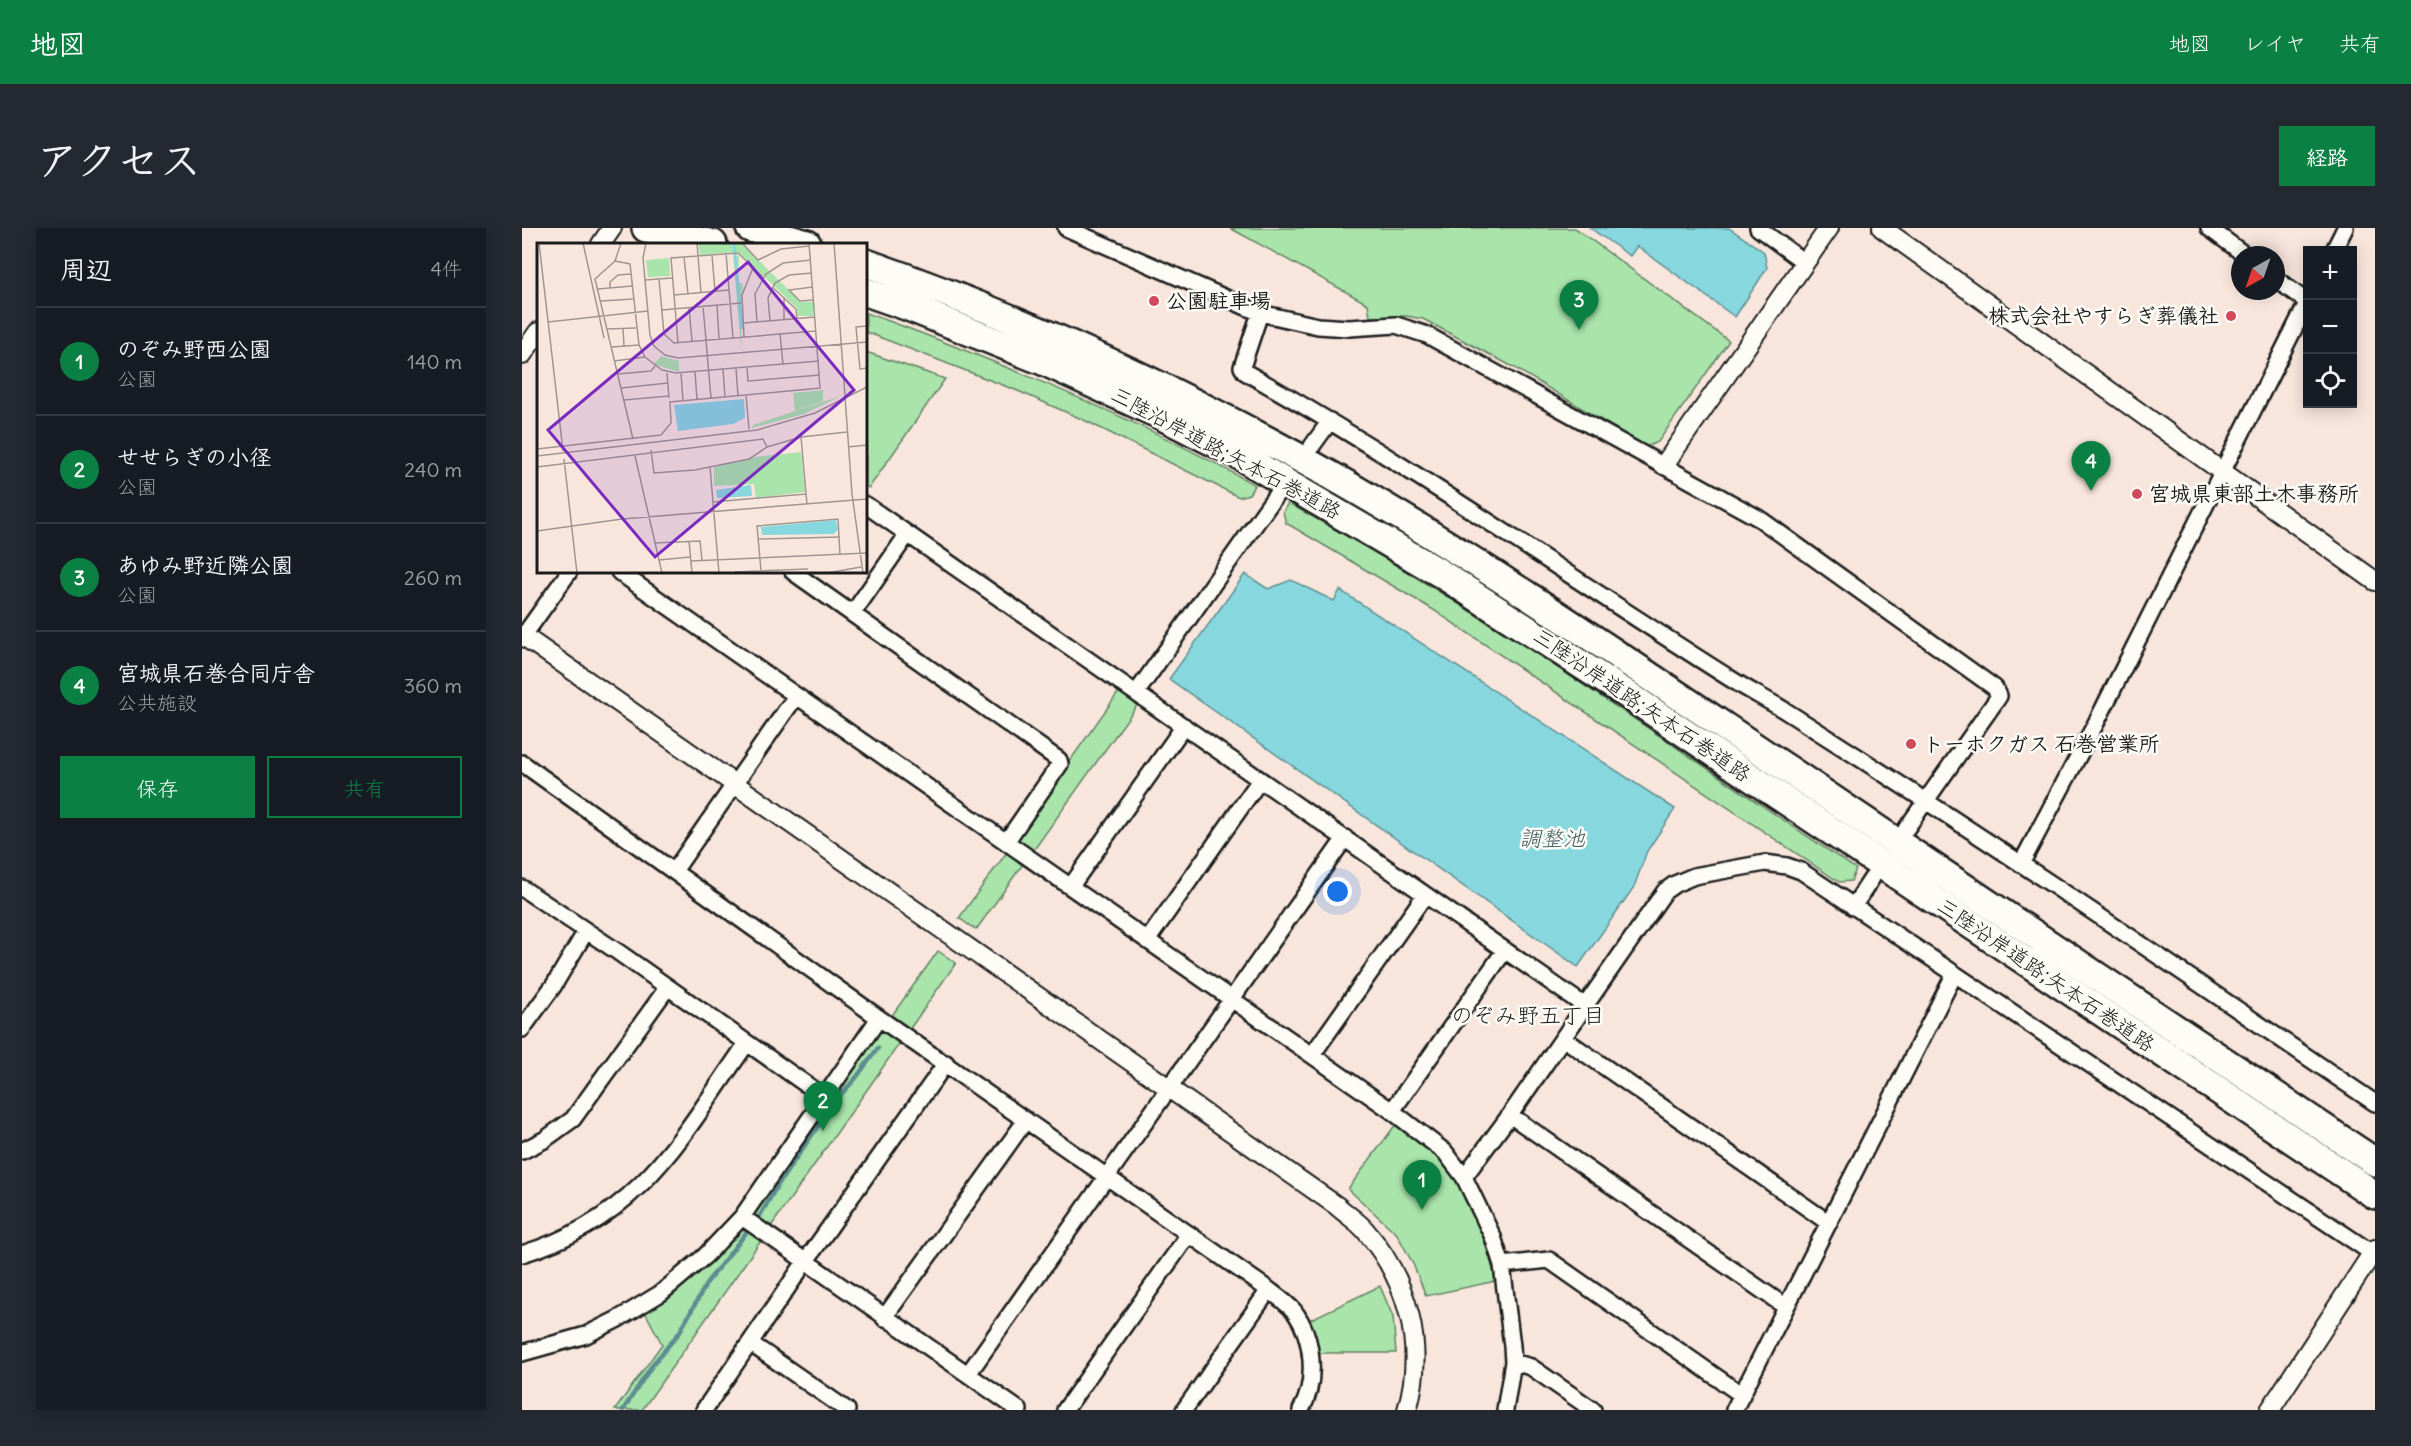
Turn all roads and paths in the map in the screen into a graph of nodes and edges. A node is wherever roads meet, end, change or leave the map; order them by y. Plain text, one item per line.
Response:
1 (612, 228) edge
2 (646, 228) edge
3 (750, 228) edge
4 (1066, 228) edge
5 (1758, 228) edge
6 (1828, 228) edge
7 (1882, 228) edge
8 (2209, 228) edge
9 (2345, 228) edge
10 (602, 243) edge
11 (709, 243) edge
12 (803, 243) edge
13 (2233, 246) edge
14 (2336, 246) edge
15 (1804, 262) junction
16 (867, 263) edge
17 (2285, 286) edge
18 (867, 292) edge
19 (2304, 300) edge
20 (2303, 310) edge
21 (1260, 313) junction
22 (537, 333) edge
23 (522, 355) edge
24 (1330, 421) junction
25 (1312, 446) dead end
26 (1664, 465) junction
27 (2223, 471) junction
28 (1276, 495) dead end
29 (867, 506) edge
30 (907, 535) junction
31 (568, 573) edge
32 (620, 573) edge
33 (794, 573) edge
34 (2375, 581) edge
35 (853, 613) junction
36 (522, 636) edge
37 (1137, 692) junction
38 (796, 696) junction
39 (1184, 726) junction
40 (522, 763) edge
41 (1260, 780) junction
42 (735, 784) junction
43 (1925, 801) junction
44 (1906, 829) dead end
45 (1345, 838) junction
46 (1006, 842) junction
47 (2022, 864) junction
48 (674, 871) junction
49 (1872, 878) dead end
50 (1071, 886) junction
51 (522, 888) edge
52 (1425, 895) junction
53 (1853, 907) junction
54 (586, 931) junction
55 (1147, 941) junction
56 (1505, 950) junction
57 (1954, 975) junction
58 (668, 988) junction
59 (1231, 999) junction
60 (1585, 1006) junction
61 (879, 1018) junction
62 (522, 1029) edge
63 (1563, 1038) junction
64 (747, 1043) junction
65 (1312, 1055) junction
66 (946, 1063) junction
67 (1169, 1087) junction
68 (824, 1097) junction
69 (2375, 1103) edge
70 (1392, 1111) junction
71 (1510, 1115) junction
72 (1026, 1120) junction
73 (522, 1151) edge
74 (2375, 1162) edge
75 (1106, 1176) junction
76 (1464, 1177) junction
77 (2375, 1195) edge
78 (742, 1217) junction
79 (1829, 1222) junction
80 (1189, 1234) junction
81 (2374, 1252) edge
82 (522, 1254) edge
83 (805, 1262) junction
84 (1502, 1265) junction
85 (1269, 1290) junction
86 (1786, 1306) junction
87 (884, 1318) junction
88 (750, 1343) junction
89 (522, 1353) edge
90 (1513, 1362) junction
91 (968, 1374) junction
92 (1742, 1395) junction
93 (830, 1405) edge
94 (704, 1410) edge
95 (847, 1410) edge
96 (1019, 1410) edge
97 (1065, 1410) edge
98 (1185, 1410) edge
99 (1301, 1410) edge
100 (1407, 1410) edge
101 (1505, 1410) edge
102 (1593, 1410) edge
103 (1734, 1410) edge
104 (2270, 1410) edge

1 - 10 street
2 - 11 highway
3 - 12 highway
4 - 21 street
5 - 15 street
6 - 15 street
7 - 27 street
8 - 13 street
9 - 14 street
15 - 26 street
16 - 74 highway, 三陸沿岸道路;矢本石巻道路
17 - 19 street
18 - 77 highway, 三陸沿岸道路;矢本石巻道路
20 - 27 street
21 - 24 street
21 - 26 street
22 - 23 street
24 - 25 street
24 - 43 street
26 - 43 street
27 - 34 street
27 - 47 street
28 - 37 street
29 - 30 street
30 - 35 street
30 - 37 street
31 - 36 street
32 - 38 street
33 - 35 street
35 - 46 street
36 - 42 street
37 - 39 street
38 - 42 street
38 - 46 street
39 - 41 street
39 - 50 street
40 - 48 street
41 - 45 street
41 - 55 street
42 - 48 street
42 - 67 street
43 - 44 street
43 - 47 street
45 - 52 street
45 - 59 street
46 - 50 street
47 - 69 street
48 - 61 street
49 - 53 street
50 - 55 street
51 - 54 street
52 - 56 street
52 - 65 street
53 - 57 street
53 - 60 street
54 - 58 street
54 - 62 street
55 - 59 street
56 - 60 street
56 - 70 street
57 - 79 street
57 - 81 street
58 - 64 street
58 - 73 street
59 - 65 street
59 - 67 street
60 - 63 street
61 - 66 street
61 - 68 street
63 - 71 street
63 - 79 street
64 - 68 street
64 - 82 street
65 - 70 street
66 - 72 street
66 - 83 street
67 - 75 street
67 - 100 street
68 - 78 street
70 - 76 street
71 - 76 street
71 - 86 street
72 - 75 street
72 - 87 street
75 - 80 street
75 - 91 street
76 - 84 street
78 - 83 street
78 - 89 street
79 - 86 street
80 - 85 street
80 - 97 street
81 - 104 street
83 - 87 street
83 - 88 street
84 - 90 street
84 - 92 street
85 - 98 street
85 - 99 street
86 - 92 street
87 - 91 street
88 - 93 street
88 - 94 street
90 - 101 street
90 - 102 street
91 - 96 street
92 - 103 street
93 - 95 street

